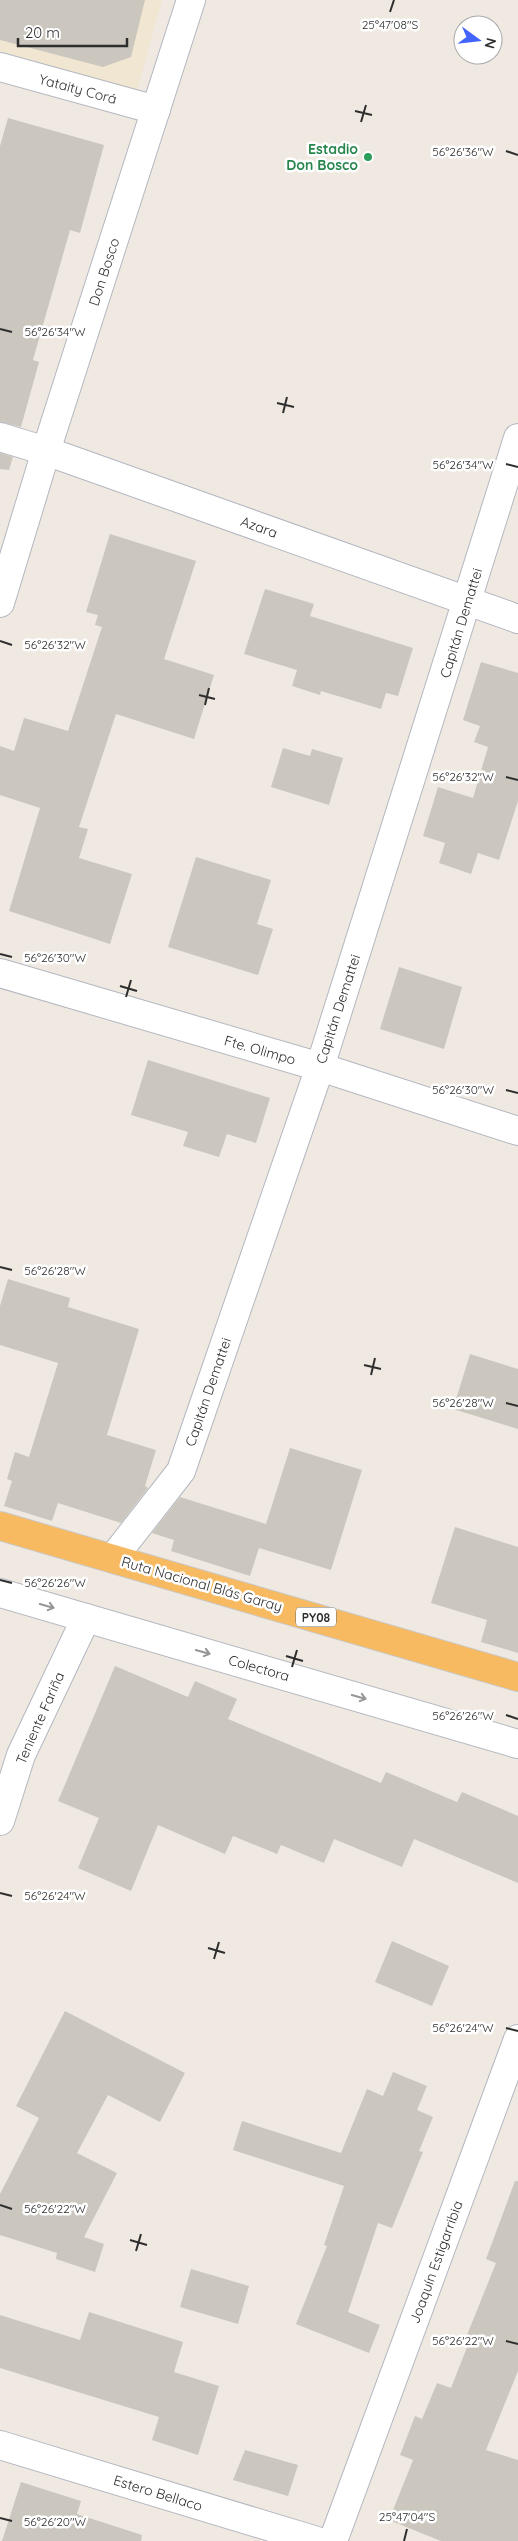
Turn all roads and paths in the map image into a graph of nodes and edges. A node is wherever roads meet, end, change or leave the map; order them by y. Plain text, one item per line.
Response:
1 (191, 0) edge
2 (0, 67) edge
3 (156, 110) junction
4 (0, 437) edge
5 (518, 438) edge
6 (46, 451) junction
7 (468, 601) junction
8 (0, 603) edge
9 (518, 619) edge
10 (0, 973) edge
11 (320, 1067) junction
12 (518, 1130) edge
13 (0, 1526) edge
14 (114, 1558) junction
15 (0, 1593) edge
16 (86, 1618) junction
17 (518, 1677) edge
18 (518, 1744) edge
19 (0, 1821) edge
20 (518, 2039) edge
21 (0, 2445) edge
22 (317, 2541) edge
23 (333, 2541) edge

1 - 3 street, Don Bosco
2 - 3 street, Yataity Corá
3 - 6 street, Don Bosco
4 - 6 street, Azara
5 - 7 street, Capitán Demattei
6 - 7 street, Azara
6 - 8 street, Don Bosco
7 - 9 street, Azara
7 - 11 street, Capitán Demattei
10 - 11 street, Fte. Olimpo
11 - 12 street, Fte. Olimpo
11 - 14 street, Capitán Demattei
13 - 14 highway, Ruta Nacional Blás Garay / PY08
14 - 17 highway, Ruta Nacional Blás Garay / PY08
15 -> 16 street, Colectora
16 -> 18 street, Colectora
16 - 19 street, Teniente Fariña
20 - 23 street, Joaquín Estigarribia
21 - 22 street, Estero Bellaco

